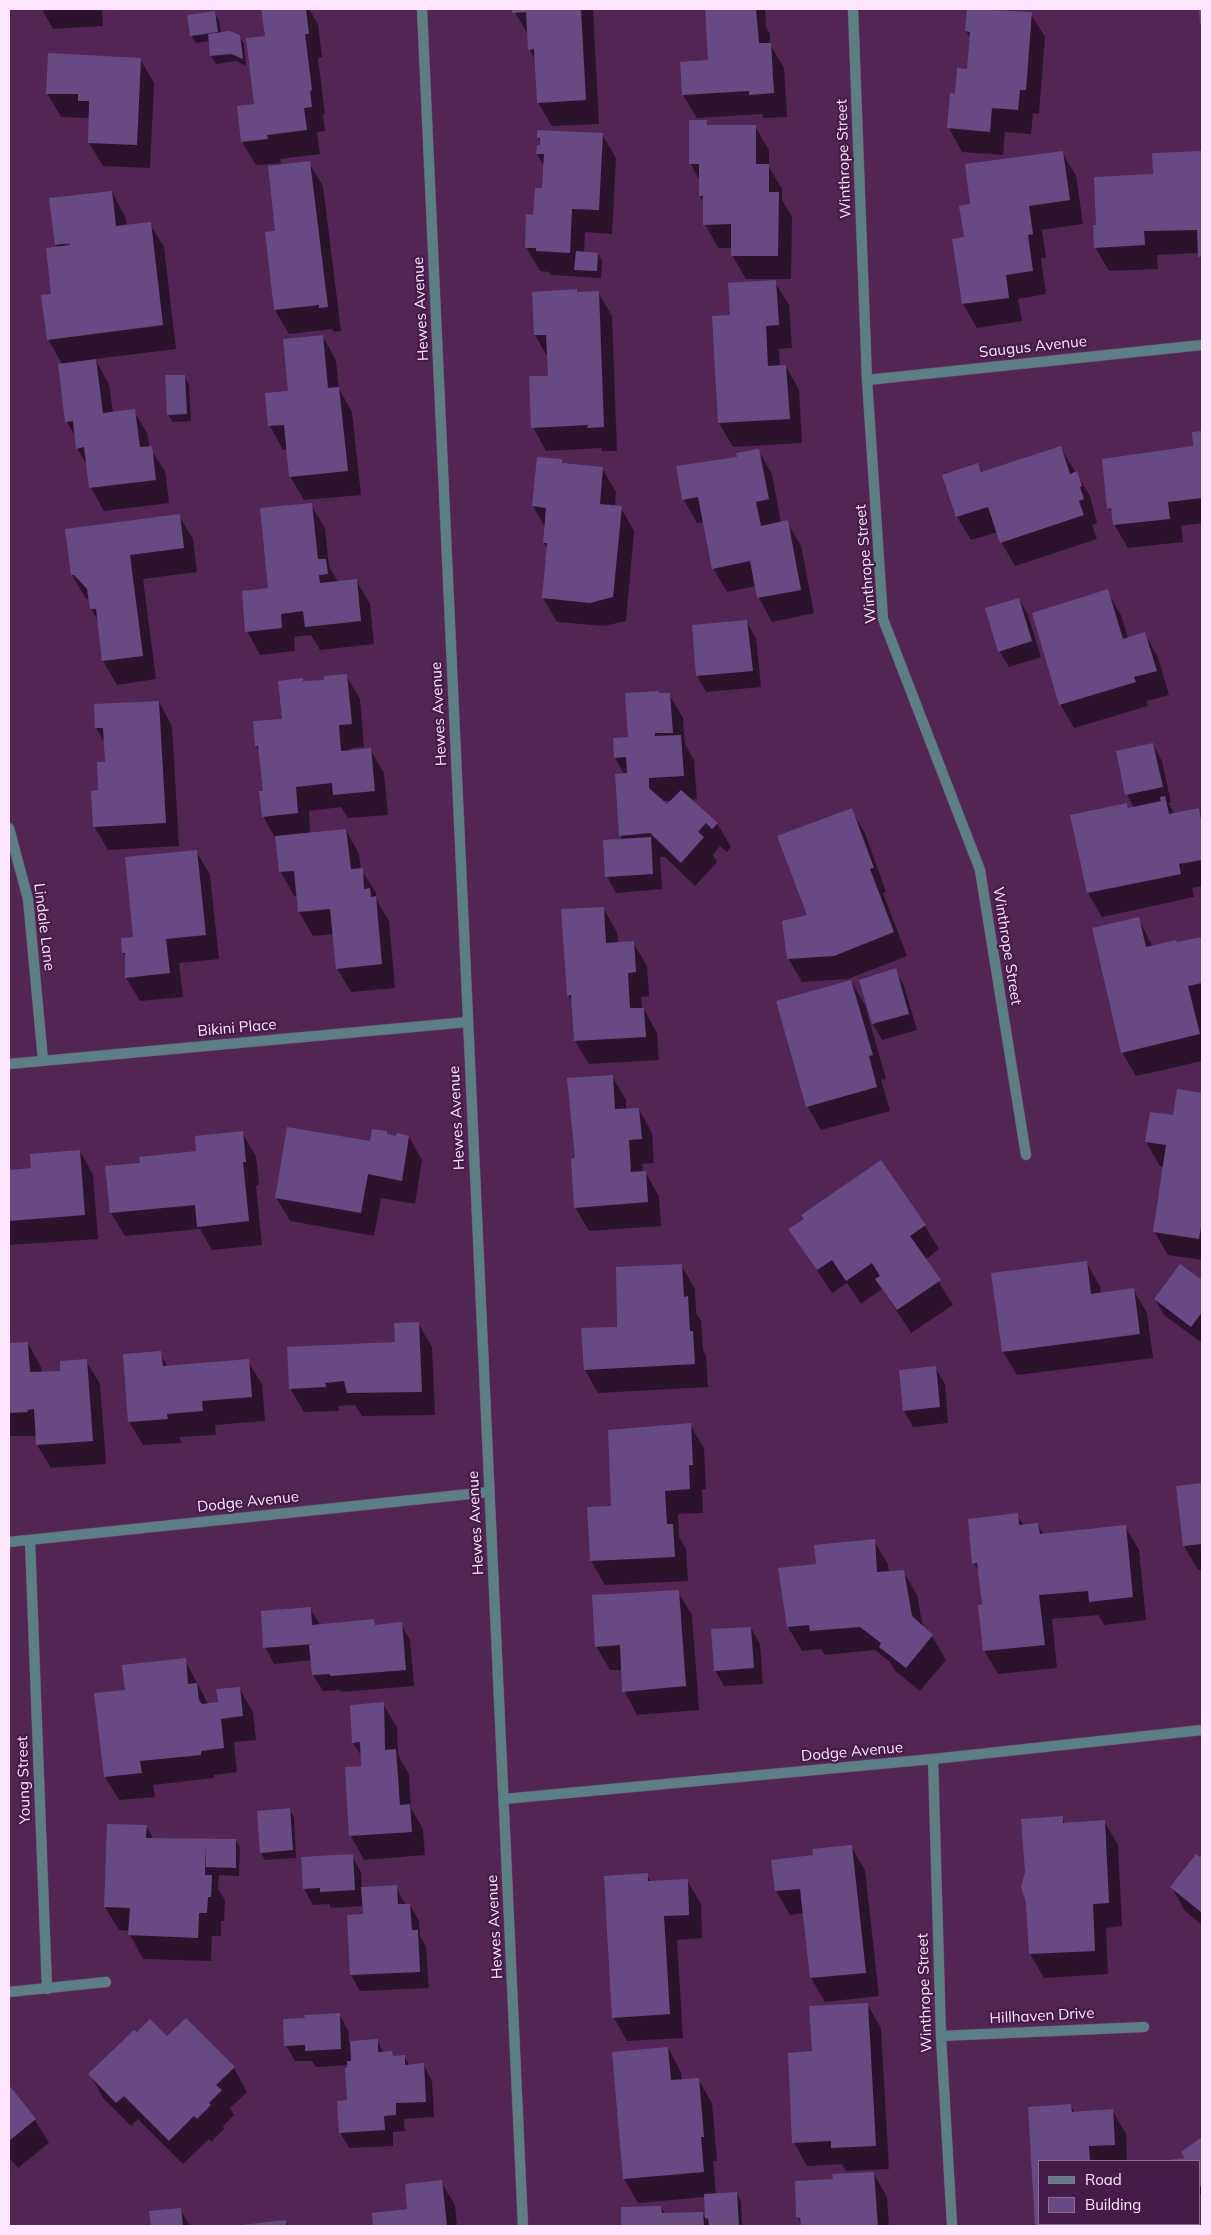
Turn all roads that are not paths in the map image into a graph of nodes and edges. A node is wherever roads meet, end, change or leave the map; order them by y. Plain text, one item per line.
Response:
1 (422, 9) edge
2 (853, 9) edge
3 (1202, 345) edge
4 (867, 380) junction
5 (9, 828) edge
6 (468, 1022) junction
7 (43, 1060) junction
8 (9, 1064) edge
9 (1026, 1155) dead end
10 (489, 1492) junction
11 (30, 1540) junction
12 (9, 1542) edge
13 (1202, 1730) edge
14 (933, 1759) junction
15 (504, 1799) junction
16 (106, 1982) dead end
17 (47, 1988) junction
18 (9, 1992) edge
19 (1144, 2027) dead end
20 (941, 2036) junction
21 (524, 2226) edge
22 (952, 2226) edge

1 - 6 street, Hewes Avenue
2 - 4 street, Winthrope Street
3 - 4 street, Saugus Avenue
4 - 9 street, Winthrope Street
5 - 7 street, Lindale Lane
6 - 7 street, Bikini Place
6 - 10 street, Hewes Avenue
7 - 8 street, Bikini Place
10 - 11 street, Dodge Avenue
10 - 15 street, Hewes Avenue
11 - 12 street, Dodge Avenue
11 - 17 street, Young Street
13 - 14 street, Dodge Avenue
14 - 15 street, Dodge Avenue
14 - 20 street, Winthrope Street
15 - 21 street, Hewes Avenue
16 - 17 street
17 - 18 street
19 - 20 street, Hillhaven Drive
20 - 22 street, Winthrope Street

